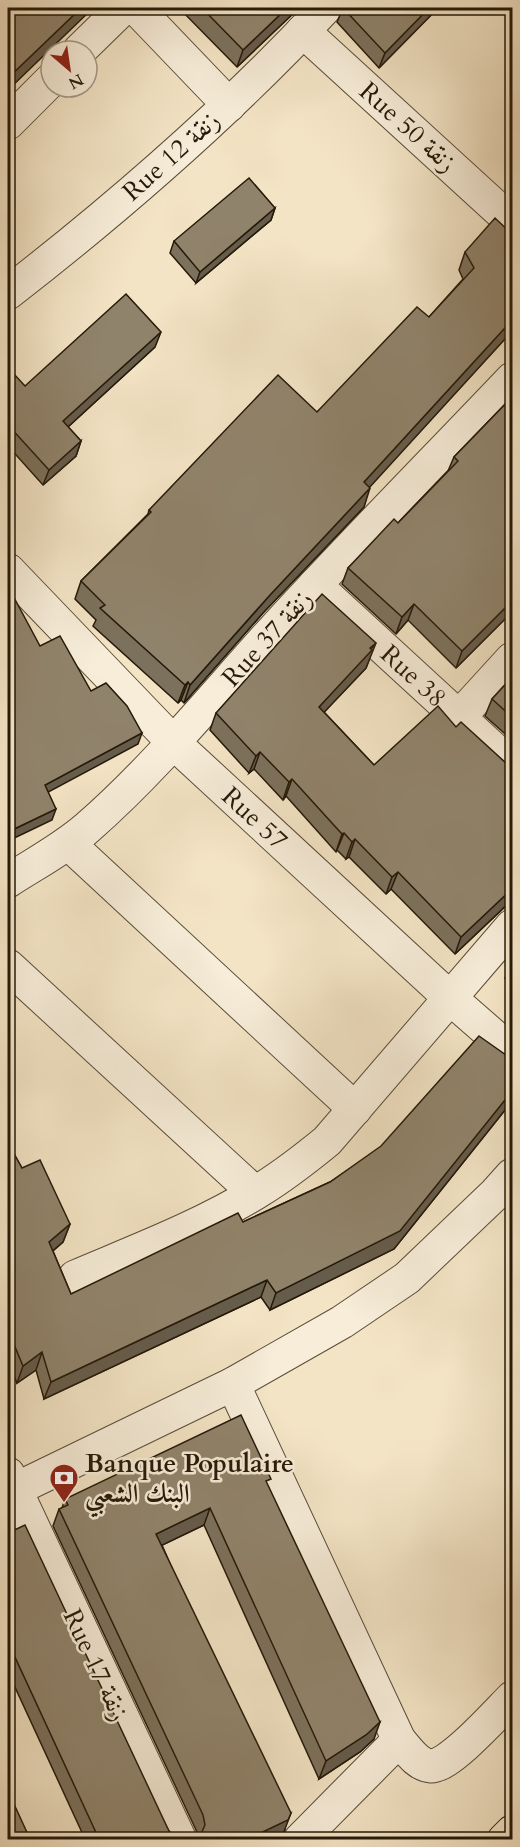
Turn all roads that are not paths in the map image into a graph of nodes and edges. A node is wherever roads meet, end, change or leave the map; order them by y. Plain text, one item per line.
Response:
1 (123, 8) edge
2 (136, 8) edge
3 (325, 8) edge
4 (303, 32) junction
5 (91, 39) edge
6 (39, 92) edge
7 (229, 105) junction
8 (8, 123) edge
9 (513, 222) edge
10 (8, 294) edge
11 (513, 379) edge
12 (8, 570) edge
13 (315, 585) junction
14 (513, 659) edge
15 (459, 717) junction
16 (174, 743) junction
17 (513, 766) edge
18 (68, 843) junction
19 (8, 881) edge
20 (513, 926) edge
21 (8, 966) edge
22 (450, 998) junction
23 (513, 1052) edge
24 (355, 1109) junction
25 (255, 1193) junction
26 (507, 1193) edge
27 (75, 1277) dead end
28 (233, 1384) junction
29 (10, 1485) edge
30 (513, 1698) edge
31 (399, 1740) junction
32 (513, 1832) edge
33 (180, 1839) edge
34 (300, 1839) edge
35 (504, 1839) edge

1 - 5 street
2 - 7 street
3 - 4 street, Rue 12 زنقة
4 - 7 street, Rue 12 زنقة
4 - 9 street, Rue 50 زنقة
6 - 8 street
7 - 10 street, Rue 12 زنقة
11 - 13 street, Rue 37 زنقة
12 - 16 street, Rue 57
13 - 15 street, Rue 38
13 - 16 street, Rue 37 زنقة
14 - 15 street
15 - 17 street, Rue 38
16 - 18 street, Rue 37 زنقة
16 - 22 street, Rue 57
18 - 19 street, Rue 37 زنقة
18 - 24 street
20 - 22 street
21 - 25 street
22 - 23 street, Rue 57
22 - 24 street
24 - 25 street
25 - 27 street
26 - 28 street
28 - 29 street
28 - 31 street
29 - 33 street, Rue 17 زنقة
30 - 31 street
31 - 34 street
32 - 35 highway

